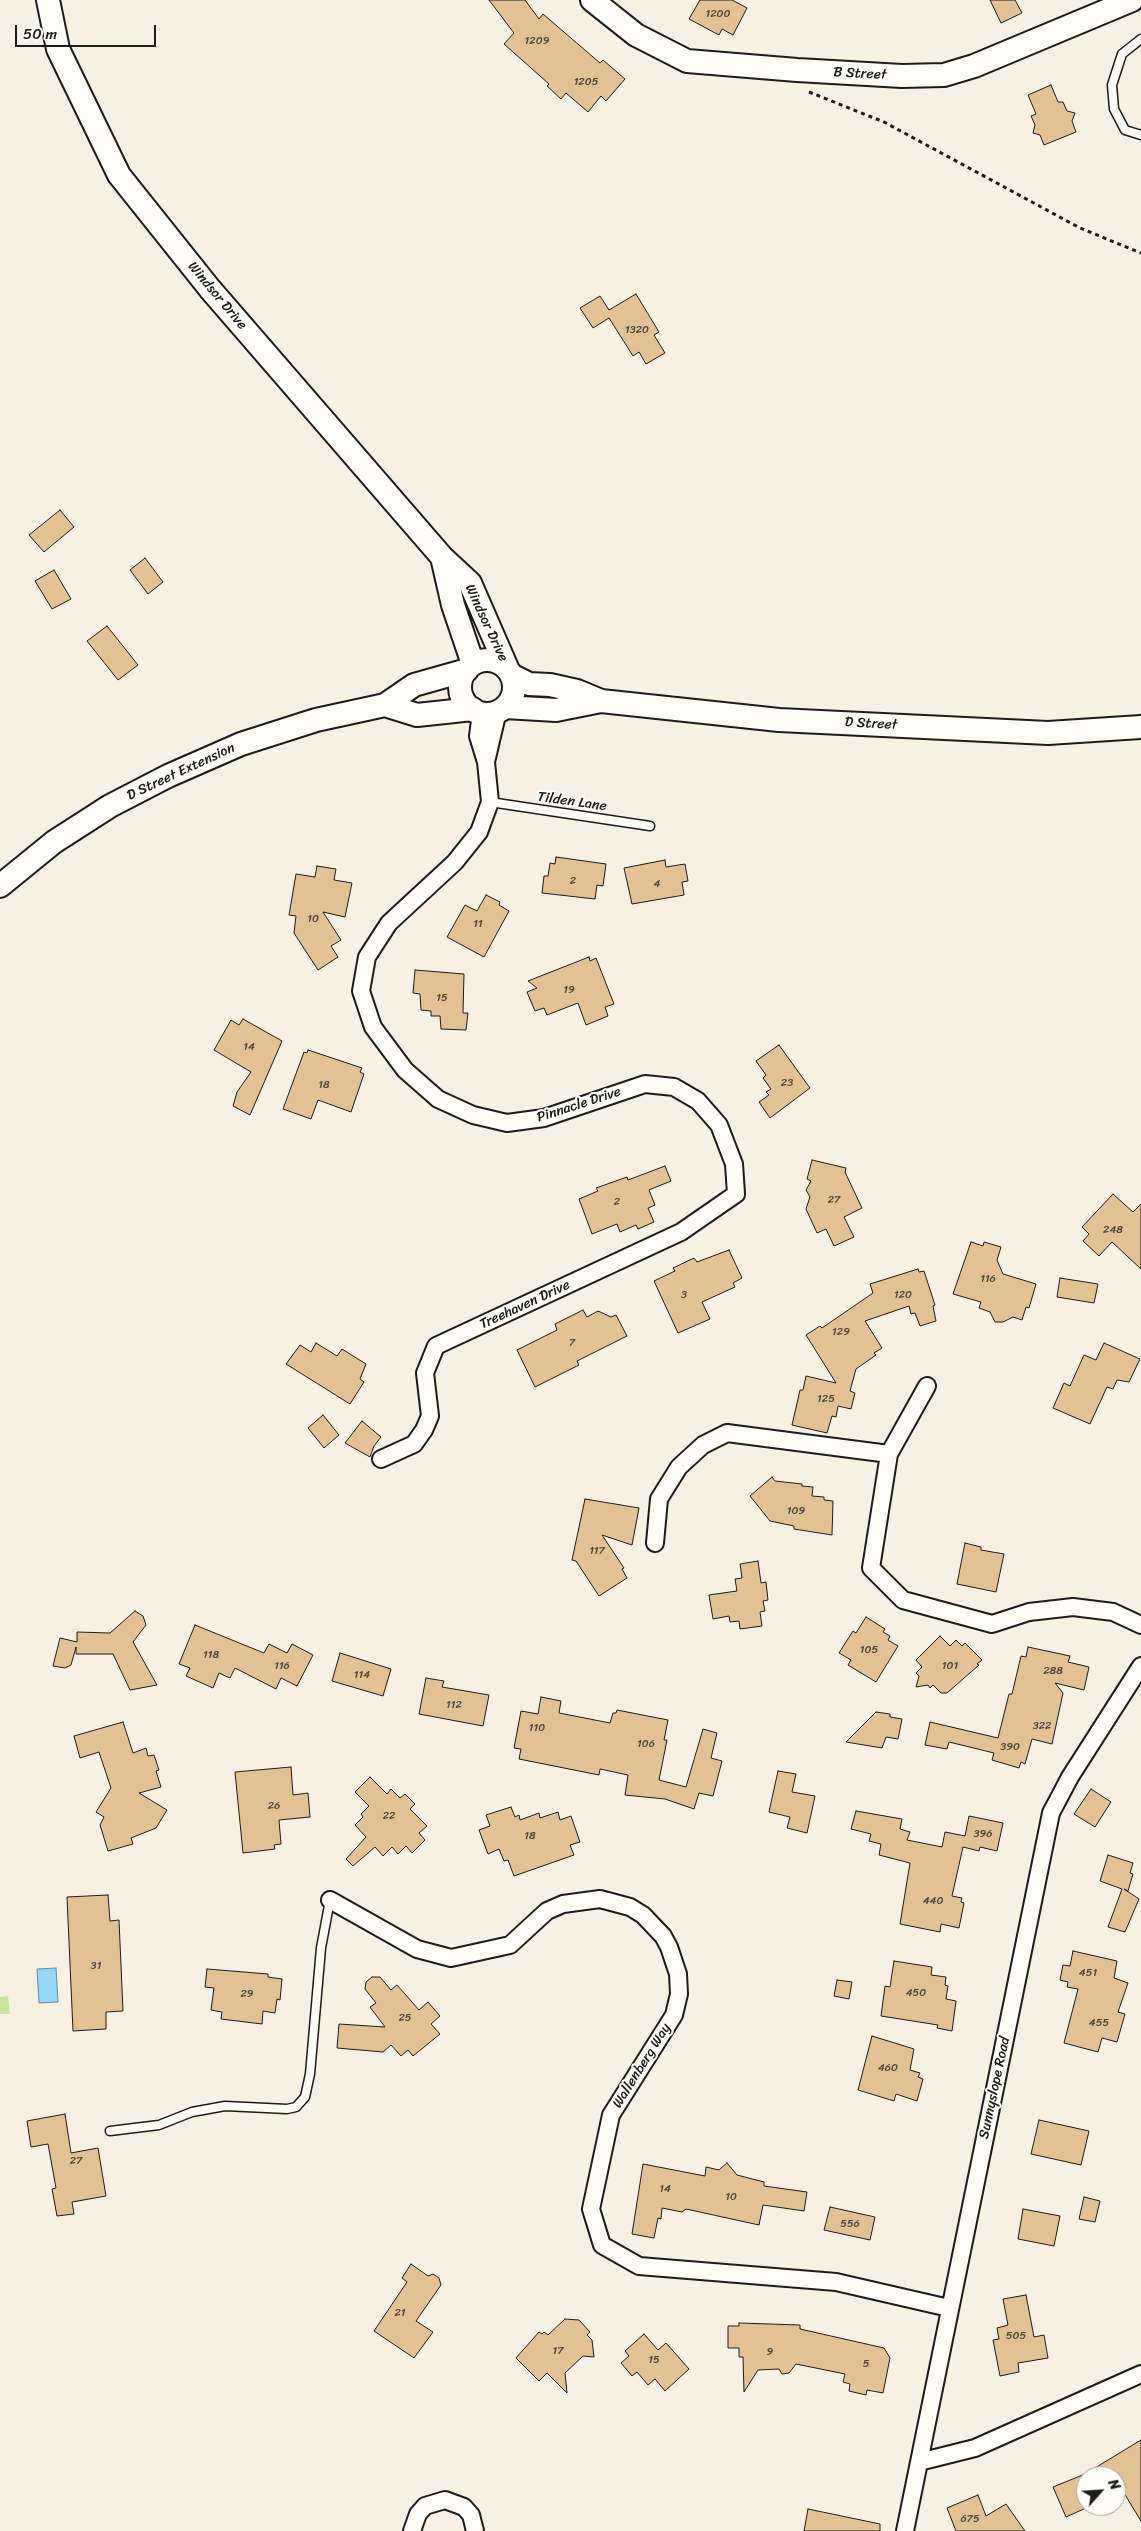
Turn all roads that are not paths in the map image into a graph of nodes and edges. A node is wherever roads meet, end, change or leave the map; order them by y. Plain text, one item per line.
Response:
1 (48, 0) edge
2 (592, 0) edge
3 (1132, 0) edge
4 (1141, 39) edge
5 (1141, 135) edge
6 (442, 557) junction
7 (470, 667) junction
8 (509, 672) junction
9 (601, 701) junction
10 (385, 705) junction
11 (489, 710) junction
12 (1141, 727) edge
13 (490, 802) junction
14 (650, 826) dead end
15 (0, 886) edge
16 (736, 1194) joint
17 (927, 1386) dead end
18 (889, 1454) junction
19 (381, 1459) dead end
20 (655, 1543) dead end
21 (1141, 1625) edge
22 (1141, 1666) edge
23 (330, 1900) joint
24 (110, 2131) dead end
25 (949, 2308) junction
26 (1141, 2374) edge
27 (919, 2462) junction
28 (412, 2531) edge
29 (476, 2531) edge
30 (905, 2531) edge

1 - 6 street, Windsor Drive
2 - 3 street, B Street
4 - 5 lane
6 - 7 street, Windsor Drive
6 - 8 street, Windsor Drive
7 - 8 street
7 - 10 street, D Street Extension
7 - 11 street
8 - 9 street, D Street
8 - 11 street
9 - 11 street, D Street
9 - 12 street, D Street
10 - 11 street, D Street Extension
10 - 15 street, D Street Extension
11 - 13 street, Pinnacle Drive
13 - 14 lane, Tilden Lane
13 - 16 street, Pinnacle Drive
16 - 19 street, Treehaven Drive
17 - 18 street
18 - 20 street
18 - 21 street
22 - 25 street, Sunnyslope Road
23 - 24 lane
23 - 25 street, Wallenberg Way
25 - 27 street, Sunnyslope Road
26 - 27 street
27 - 30 street, Sunnyslope Road
28 - 29 street

